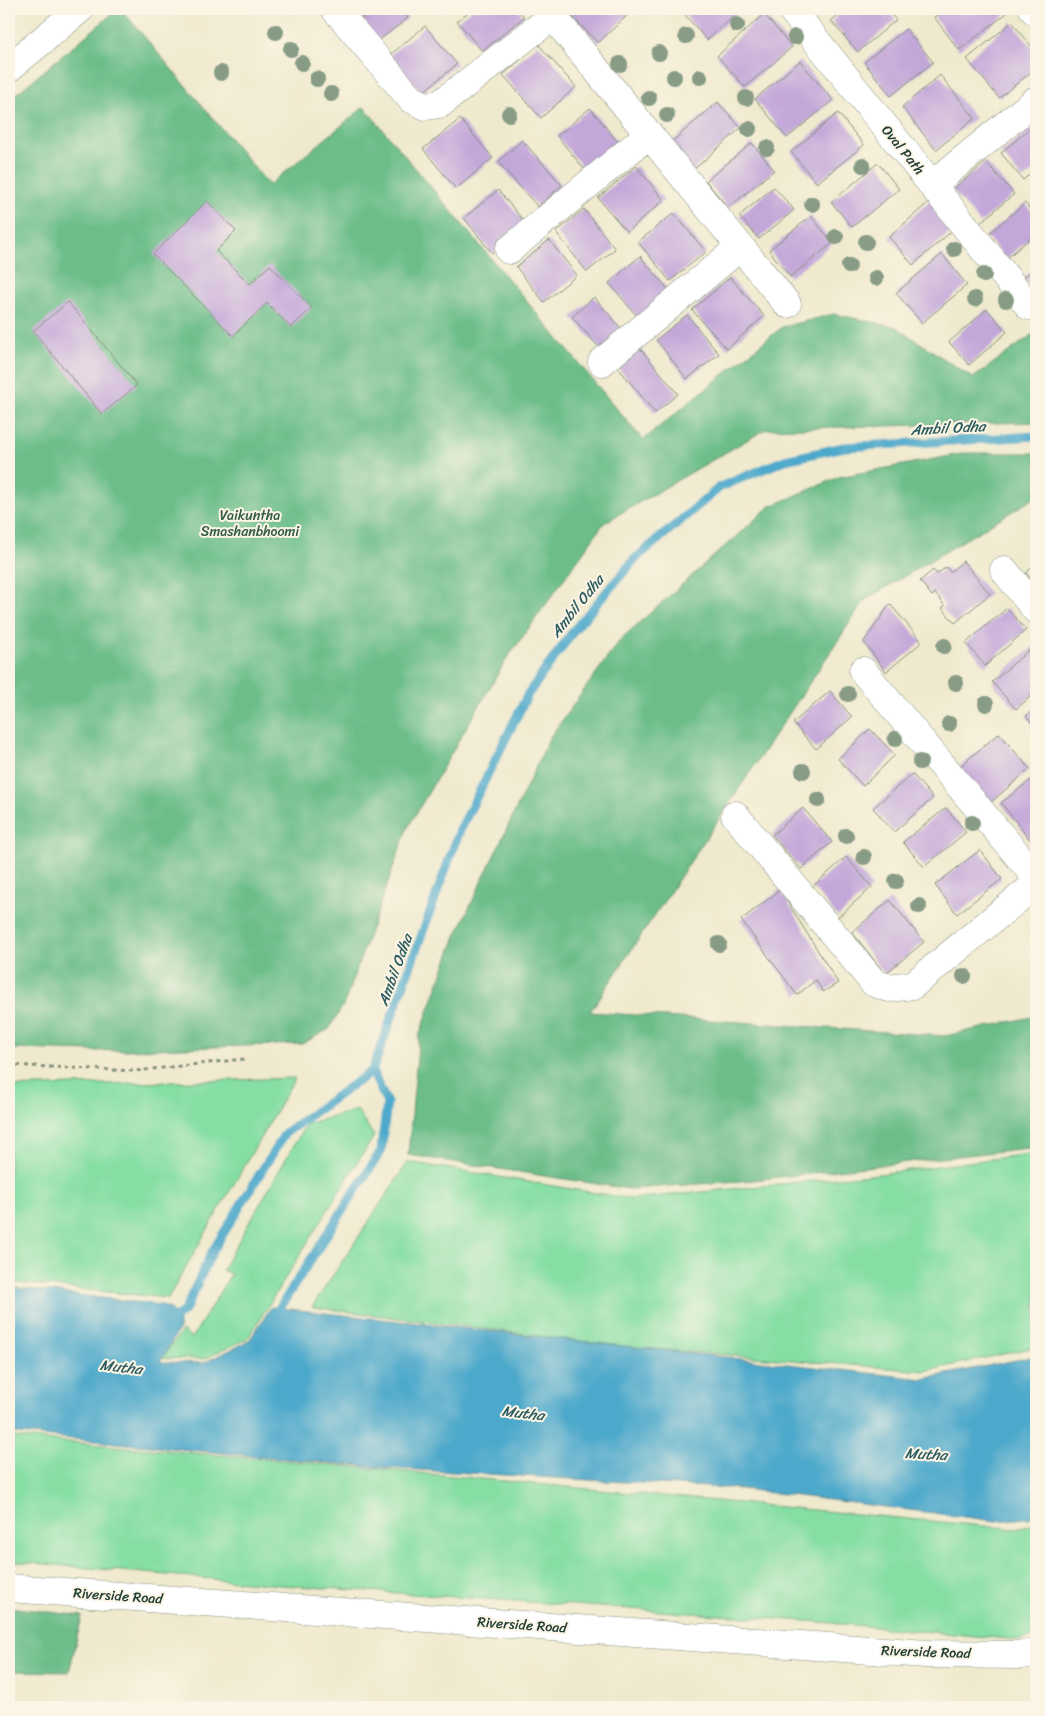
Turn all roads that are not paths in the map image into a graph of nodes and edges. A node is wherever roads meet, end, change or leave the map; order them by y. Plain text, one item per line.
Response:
1 (80, 9) edge
2 (335, 9) edge
3 (791, 9) edge
4 (1034, 9) edge
5 (550, 12) edge
6 (1036, 12) edge
7 (9, 68) edge
8 (1036, 100) edge
9 (649, 134) junction
10 (932, 185) junction
11 (740, 247) junction
12 (509, 250) dead end
13 (787, 304) dead end
14 (1029, 306) dead end
15 (602, 362) dead end
16 (1004, 570) dead end
17 (1036, 610) edge
18 (863, 671) dead end
19 (735, 815) dead end
20 (1036, 877) edge
21 (1036, 884) edge
22 (9, 1588) edge
23 (1029, 1654) edge

1 - 7 street
2 - 5 street
3 - 10 street, Oval Path
4 - 6 street
5 - 9 street
8 - 10 street, Oval Path
9 - 11 street
9 - 12 street
10 - 14 street
11 - 13 street
11 - 15 street
16 - 17 street
18 - 20 street
19 - 21 street
22 - 23 street, Riverside Road

